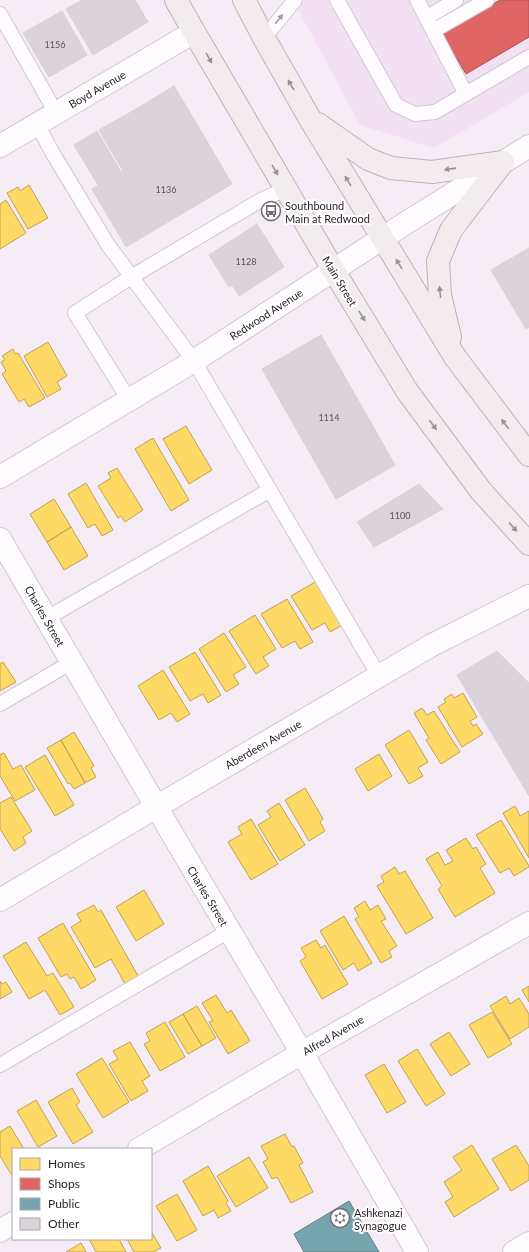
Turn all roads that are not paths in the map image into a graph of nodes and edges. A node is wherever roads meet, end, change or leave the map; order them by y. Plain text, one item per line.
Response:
1 (176, 0) edge
2 (244, 0) edge
3 (295, 0) edge
4 (337, 0) edge
5 (417, 0) edge
6 (456, 0) edge
7 (487, 0) edge
8 (0, 14) edge
9 (426, 18) junction
10 (433, 31) junction
11 (194, 32) junction
12 (264, 38) junction
13 (529, 57) edge
14 (466, 94) junction
15 (56, 113) junction
16 (310, 119) junction
17 (37, 124) junction
18 (0, 146) edge
19 (529, 146) edge
20 (503, 162) junction
21 (286, 189) junction
22 (383, 238) junction
23 (334, 271) junction
24 (131, 277) junction
25 (455, 357) junction
26 (194, 360) junction
27 (129, 400) junction
28 (529, 455) edge
29 (0, 477) edge
30 (270, 490) junction
31 (0, 539) edge
32 (529, 544) edge
33 (529, 596) edge
34 (47, 618) junction
35 (72, 662) junction
36 (379, 676) junction
37 (0, 704) edge
38 (156, 807) junction
39 (0, 900) edge
40 (529, 923) edge
41 (229, 931) junction
42 (302, 1053) junction
43 (0, 1065) edge
44 (141, 1148) edge
45 (12, 1224) edge
46 (0, 1231) edge
47 (529, 1243) edge
48 (416, 1252) edge
49 (514, 1252) edge

1 - 11 main road, Main Street
2 - 12 main road
12 -> 3 lane
4 - 14 lane
5 - 9 lane
6 - 9 lane
7 - 10 lane
8 - 15 lane
9 - 10 lane
10 - 14 lane
11 - 15 street, Boyd Avenue
11 -> 21 main road, Main Street
16 -> 12 main road
13 - 14 lane
15 - 17 street, Boyd Avenue
20 -> 16 main road
22 -> 16 main road
17 - 18 street, Boyd Avenue
17 - 24 lane
19 - 20 street, Redwood Avenue
20 - 22 street, Redwood Avenue
25 -> 20 main road
21 - 23 main road, Main Street
21 - 24 lane
22 - 23 street, Redwood Avenue
25 -> 22 main road
23 - 26 street, Redwood Avenue
23 -> 32 main road, Main Street
24 - 26 lane
24 - 27 lane
28 -> 25 main road
26 - 27 street, Redwood Avenue
26 - 30 lane
27 - 29 street, Redwood Avenue
30 - 34 lane
30 - 36 lane
31 - 34 street, Charles Street
33 - 36 street, Aberdeen Avenue
34 - 35 street, Charles Street
35 - 37 lane
35 - 38 street, Charles Street
36 - 38 street, Aberdeen Avenue
38 - 39 street, Aberdeen Avenue
38 - 41 street, Charles Street
40 - 42 street, Alfred Avenue
41 - 42 street, Charles Street
41 - 43 lane
42 - 44 street, Alfred Avenue
42 - 48 street, Charles Street
45 - 46 street
47 - 49 street

